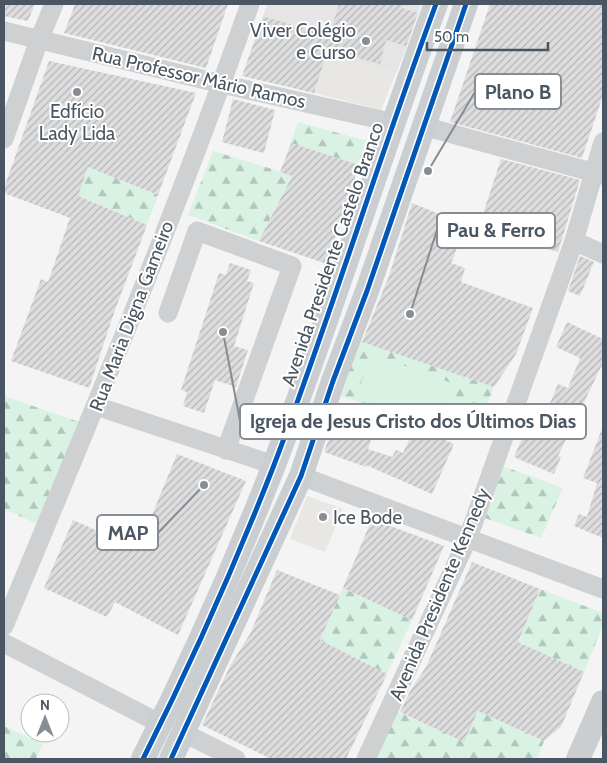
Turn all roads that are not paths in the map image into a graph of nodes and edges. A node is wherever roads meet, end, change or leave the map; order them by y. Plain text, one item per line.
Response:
1 (54, 4) edge
2 (250, 4) edge
3 (436, 4) edge
4 (466, 4) edge
5 (4, 31) edge
6 (39, 40) junction
7 (222, 84) junction
8 (395, 122) junction
9 (423, 126) junction
10 (4, 139) edge
11 (603, 142) edge
12 (598, 174) edge
13 (574, 241) junction
14 (603, 254) edge
15 (340, 280) junction
16 (367, 290) junction
17 (168, 313) dead end
18 (96, 406) junction
19 (226, 450) junction
20 (274, 465) junction
21 (301, 476) junction
22 (468, 538) junction
23 (603, 589) edge
24 (4, 626) edge
25 (4, 643) edge
26 (603, 702) edge
27 (161, 724) junction
28 (184, 733) junction
29 (143, 759) edge
30 (171, 759) edge
31 (236, 759) edge
32 (366, 759) edge
33 (578, 759) edge

1 - 6 street
2 - 7 street, Rua Maria Digna Gameiro
3 - 8 main road, Avenida Presidente Castelo Branco
4 - 9 main road
5 - 6 street, Rua Professor Mário Ramos
6 - 7 street, Rua Professor Mário Ramos
6 - 10 street
7 - 8 street, Rua Professor Mário Ramos
7 - 18 street, Rua Maria Digna Gameiro
8 - 15 main road, Avenida Presidente Castelo Branco
9 - 12 street
9 - 16 main road
11 - 12 street, Avenida Presidente Kennedy
12 - 13 street, Avenida Presidente Kennedy
13 - 14 street
13 - 22 street, Avenida Presidente Kennedy
15 - 16 main road
15 - 20 main road, Avenida Presidente Castelo Branco
16 - 21 main road
17 - 19 street
18 - 19 street
18 - 24 street, Rua Maria Digna Gameiro
19 - 20 street
20 - 27 main road, Avenida Presidente Castelo Branco
21 - 22 street
21 - 28 main road
22 - 23 street
22 - 32 street, Avenida Presidente Kennedy
25 - 27 street
26 - 33 main road
27 - 29 main road, Avenida Presidente Castelo Branco
28 - 30 main road
28 - 31 street

